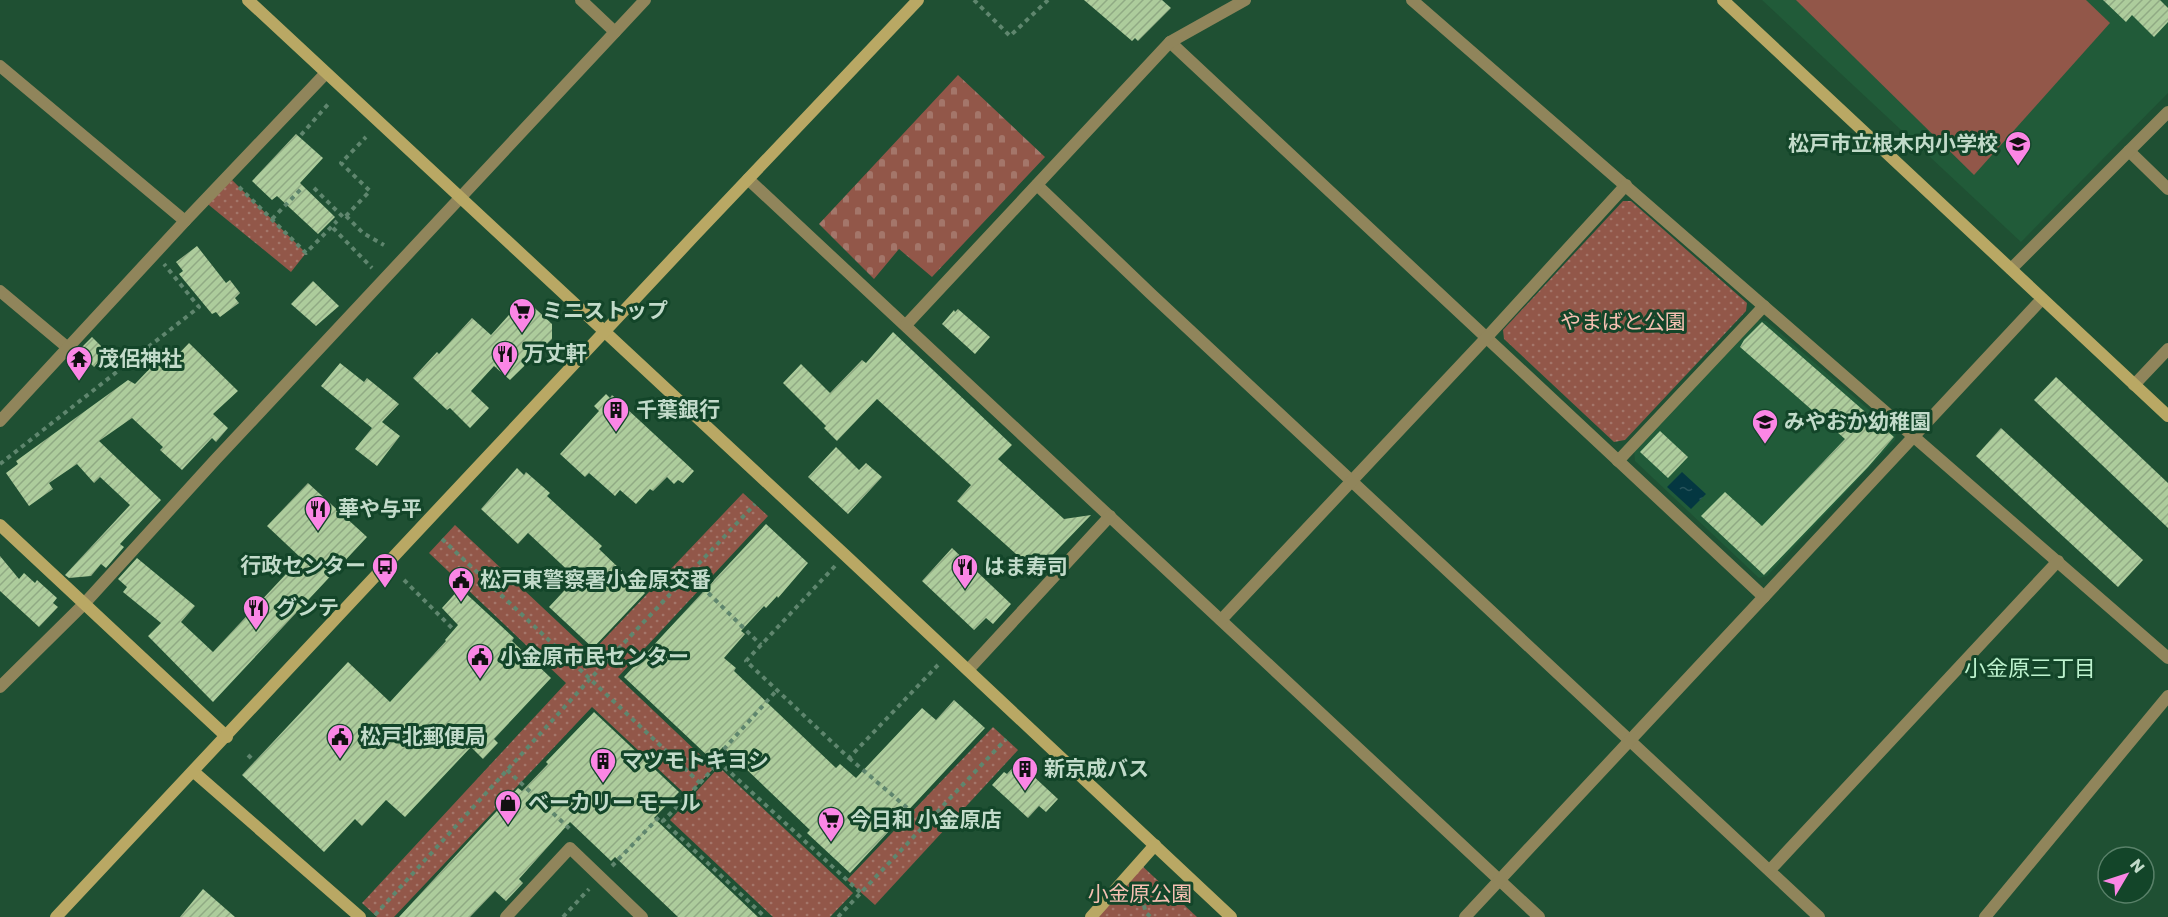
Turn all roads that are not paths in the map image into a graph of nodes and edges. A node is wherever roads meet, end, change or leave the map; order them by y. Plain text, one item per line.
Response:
1 (248, 0) edge
2 (581, 0) edge
3 (645, 0) edge
4 (918, 0) edge
5 (1245, 0) edge
6 (1412, 0) edge
7 (1723, 0) edge
8 (615, 32) junction
9 (1170, 42) junction
10 (0, 66) edge
11 (326, 72) junction
12 (2168, 112) edge
13 (2129, 151) junction
14 (748, 179) junction
15 (1037, 185) junction
16 (1626, 185) junction
17 (2168, 189) edge
18 (462, 198) junction
19 (185, 221) junction
20 (2011, 269) junction
21 (0, 291) edge
22 (2042, 299) junction
23 (1764, 306) junction
24 (906, 325) junction
25 (605, 332) junction
26 (1487, 337) junction
27 (68, 348) junction
28 (2168, 349) edge
29 (2134, 384) junction
30 (2168, 416) edge
31 (0, 421) edge
32 (1914, 438) junction
33 (1618, 461) junction
34 (1352, 480) junction
35 (1110, 516) junction
36 (0, 525) edge
37 (2058, 561) junction
38 (1764, 597) junction
39 (84, 604) junction
40 (1221, 620) junction
41 (2168, 658) edge
42 (968, 670) junction
43 (0, 687) edge
44 (2168, 696) edge
45 (227, 737) junction
46 (1630, 741) junction
47 (194, 771) junction
48 (1155, 845) junction
49 (1770, 870) junction
50 (1500, 880) junction
51 (56, 917) edge
52 (360, 917) edge
53 (506, 917) edge
54 (642, 917) edge
55 (1091, 917) edge
56 (1231, 917) edge
57 (1465, 917) edge
58 (1539, 917) edge
59 (1819, 917) edge
60 (1984, 917) edge

1 - 11 street
2 - 8 street
3 - 8 street
4 - 14 street
5 - 9 street
6 - 16 street
7 - 20 street
8 - 18 street
9 - 15 street
9 - 26 street
10 - 19 street
11 - 18 street
11 - 19 street
12 - 13 street
13 - 17 street
13 - 20 street
14 - 24 street
14 - 25 street
15 - 24 street
15 - 34 street
16 - 23 street
16 - 26 street
18 - 25 street
18 - 39 street
19 - 27 street
20 - 22 street
21 - 27 street
22 - 29 street
22 - 32 street
23 - 32 street
23 - 33 street
24 - 35 street
25 - 42 street
25 - 45 street
26 - 33 street
26 - 34 street
27 - 31 street
28 - 29 street
29 - 30 street
32 - 37 street
32 - 38 street
33 - 38 street
34 - 40 street
34 - 46 street
35 - 40 street
35 - 42 street
36 - 39 street
37 - 41 street
37 - 49 street
38 - 46 street
39 - 43 street
39 - 45 street
40 - 50 street
42 - 48 street
44 - 60 street
45 - 47 street
46 - 49 street
46 - 50 street
47 - 51 street
47 - 52 street
48 - 55 street
48 - 56 street
49 - 59 street
50 - 57 street
50 - 58 street
53 - 54 street

